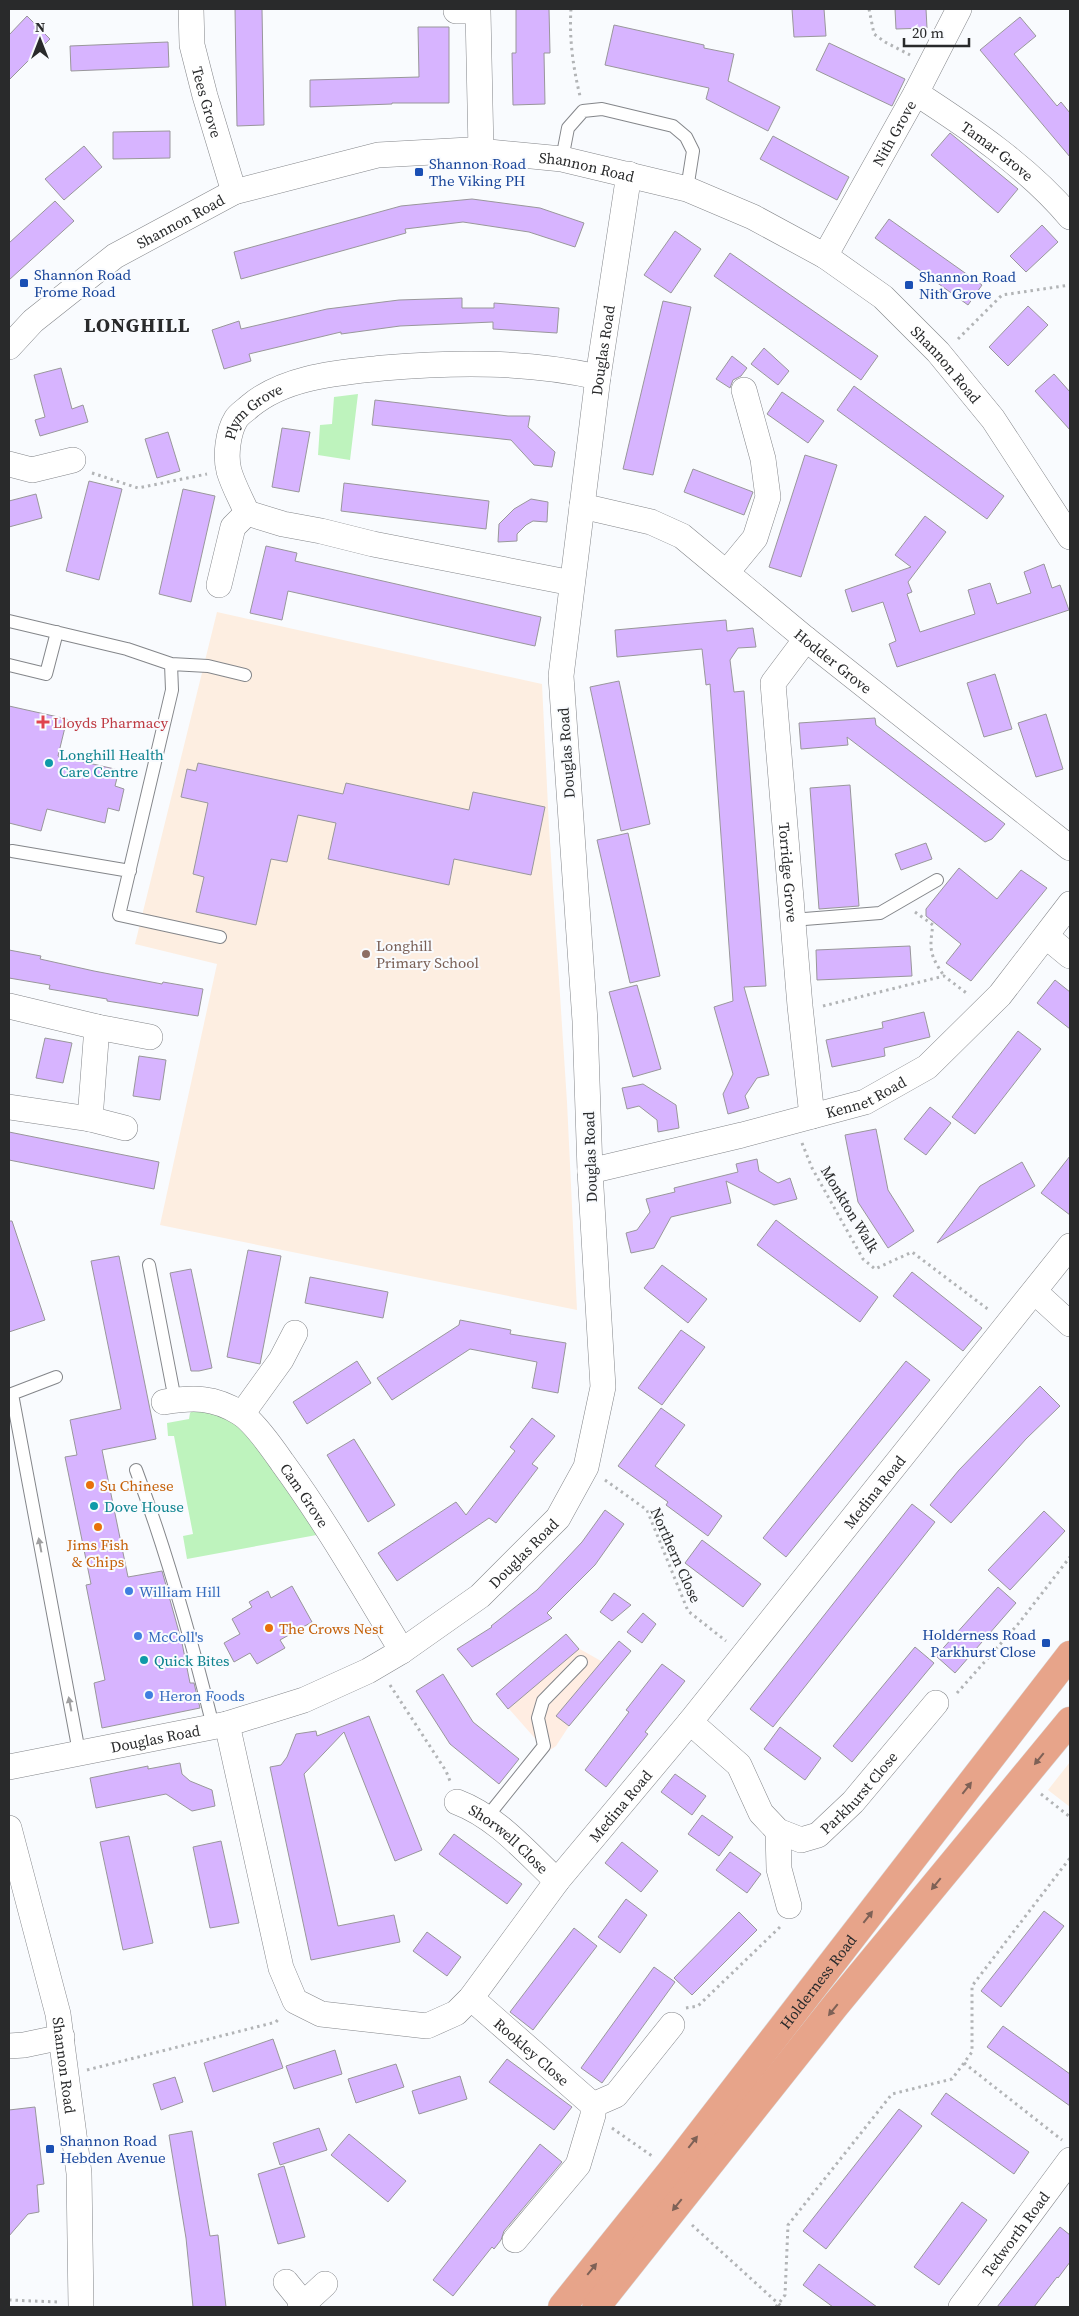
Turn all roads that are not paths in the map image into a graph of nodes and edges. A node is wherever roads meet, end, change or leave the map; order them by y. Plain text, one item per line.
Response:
1 (191, 9) edge
2 (959, 9) edge
3 (456, 11) dead end
4 (916, 94) junction
5 (480, 151) junction
6 (562, 159) junction
7 (629, 174) junction
8 (687, 189) junction
9 (234, 192) junction
10 (1070, 217) edge
11 (825, 256) junction
12 (9, 347) edge
13 (598, 378) junction
14 (744, 390) dead end
15 (73, 460) road end
16 (9, 464) edge
17 (582, 506) junction
18 (247, 512) junction
19 (1070, 537) edge
20 (728, 572) junction
21 (572, 583) junction
22 (219, 585) dead end
23 (9, 621) edge
24 (57, 632) junction
25 (806, 639) junction
26 (171, 664) junction
27 (9, 665) edge
28 (245, 675) dead end
29 (1070, 848) edge
30 (12, 851) dead end
31 (130, 871) junction
32 (937, 880) dead end
33 (1070, 904) edge
34 (792, 920) junction
35 (220, 937) dead end
36 (1047, 937) junction
37 (1070, 956) edge
38 (9, 1006) edge
39 (97, 1027) junction
40 (150, 1037) dead end
41 (9, 1107) edge
42 (90, 1119) junction
43 (803, 1119) junction
44 (125, 1128) dead end
45 (590, 1171) junction
46 (1070, 1246) edge
47 (149, 1265) dead end
48 (1035, 1292) junction
49 (1070, 1324) edge
50 (295, 1333) dead end
51 (56, 1377) dead end
52 (10, 1395) edge
53 (170, 1401) joint
54 (242, 1414) junction
55 (136, 1470) dead end
56 (402, 1650) junction
57 (1070, 1655) edge
58 (581, 1662) dead end
59 (934, 1716) road end
60 (1070, 1721) edge
61 (690, 1722) junction
62 (220, 1725) junction
63 (79, 1752) junction
64 (9, 1767) edge
65 (456, 1802) road end
66 (487, 1817) junction
67 (9, 1828) edge
68 (778, 1831) junction
69 (557, 1881) junction
70 (789, 1906) road end
71 (471, 1998) junction
72 (672, 2025) road end
73 (62, 2037) junction
74 (9, 2046) edge
75 (593, 2110) junction
76 (1066, 2150) edge
77 (515, 2240) dead end
78 (286, 2282) dead end
79 (325, 2284) dead end
80 (81, 2305) edge
81 (301, 2305) edge
82 (562, 2307) edge
83 (596, 2307) edge
84 (961, 2307) edge

1 - 9 street, Tees Grove
2 - 4 street, Nith Grove
3 - 5 street
4 - 10 street, Tamar Grove
4 - 11 street, Nith Grove
5 - 6 street, Shannon Road
5 - 9 street, Shannon Road
6 - 7 street, Shannon Road
6 - 8 lane
7 - 8 street, Shannon Road
7 - 13 street, Douglas Road
8 - 11 street, Shannon Road
9 - 12 street, Shannon Road
11 - 19 street, Shannon Road
13 - 17 street, Douglas Road
13 - 18 street, Plym Grove
14 - 20 street
15 - 16 street
17 - 20 street, Hodder Grove
17 - 21 street, Douglas Road
18 - 21 street
18 - 22 street
20 - 25 street, Hodder Grove
21 - 45 street, Douglas Road
23 - 24 lane
24 - 26 lane
24 - 27 lane
25 - 29 street, Hodder Grove
25 - 34 street, Torridge Grove
26 - 28 lane
26 - 31 lane
30 - 31 lane
31 - 35 lane
32 - 34 lane
33 - 36 street, Kennet Road
34 - 43 street, Torridge Grove
36 - 37 street
36 - 43 street, Kennet Road
38 - 39 street
39 - 40 street
39 - 42 street
41 - 42 street
42 - 44 street
43 - 45 street, Kennet Road
45 - 56 street, Douglas Road
46 - 48 street, Medina Road
47 - 53 lane
48 - 49 street
48 - 61 street, Medina Road
50 - 54 street
51 - 52 lane
63 -> 52 lane
53 - 54 street, Cam Grove
54 - 56 street, Cam Grove
55 - 62 lane
56 - 62 street, Douglas Road
82 -> 57 highway, Holderness Road
58 - 66 lane
59 - 68 street, Parkhurst Close
60 -> 83 highway, Holderness Road
61 - 68 street, Parkhurst Close
61 - 69 street, Medina Road
62 - 63 street, Douglas Road
62 - 71 street, Medina Road
63 - 64 street, Douglas Road
65 - 66 street, Shorwell Close
66 - 69 street, Shorwell Close
67 - 73 street, Shannon Road
68 - 70 street
69 - 71 street, Medina Road
71 - 75 street, Rookley Close
72 - 75 street
73 - 74 street
73 - 80 street, Shannon Road
75 - 77 street
76 - 84 street, Tedworth Road
78 - 81 street
79 - 81 street

